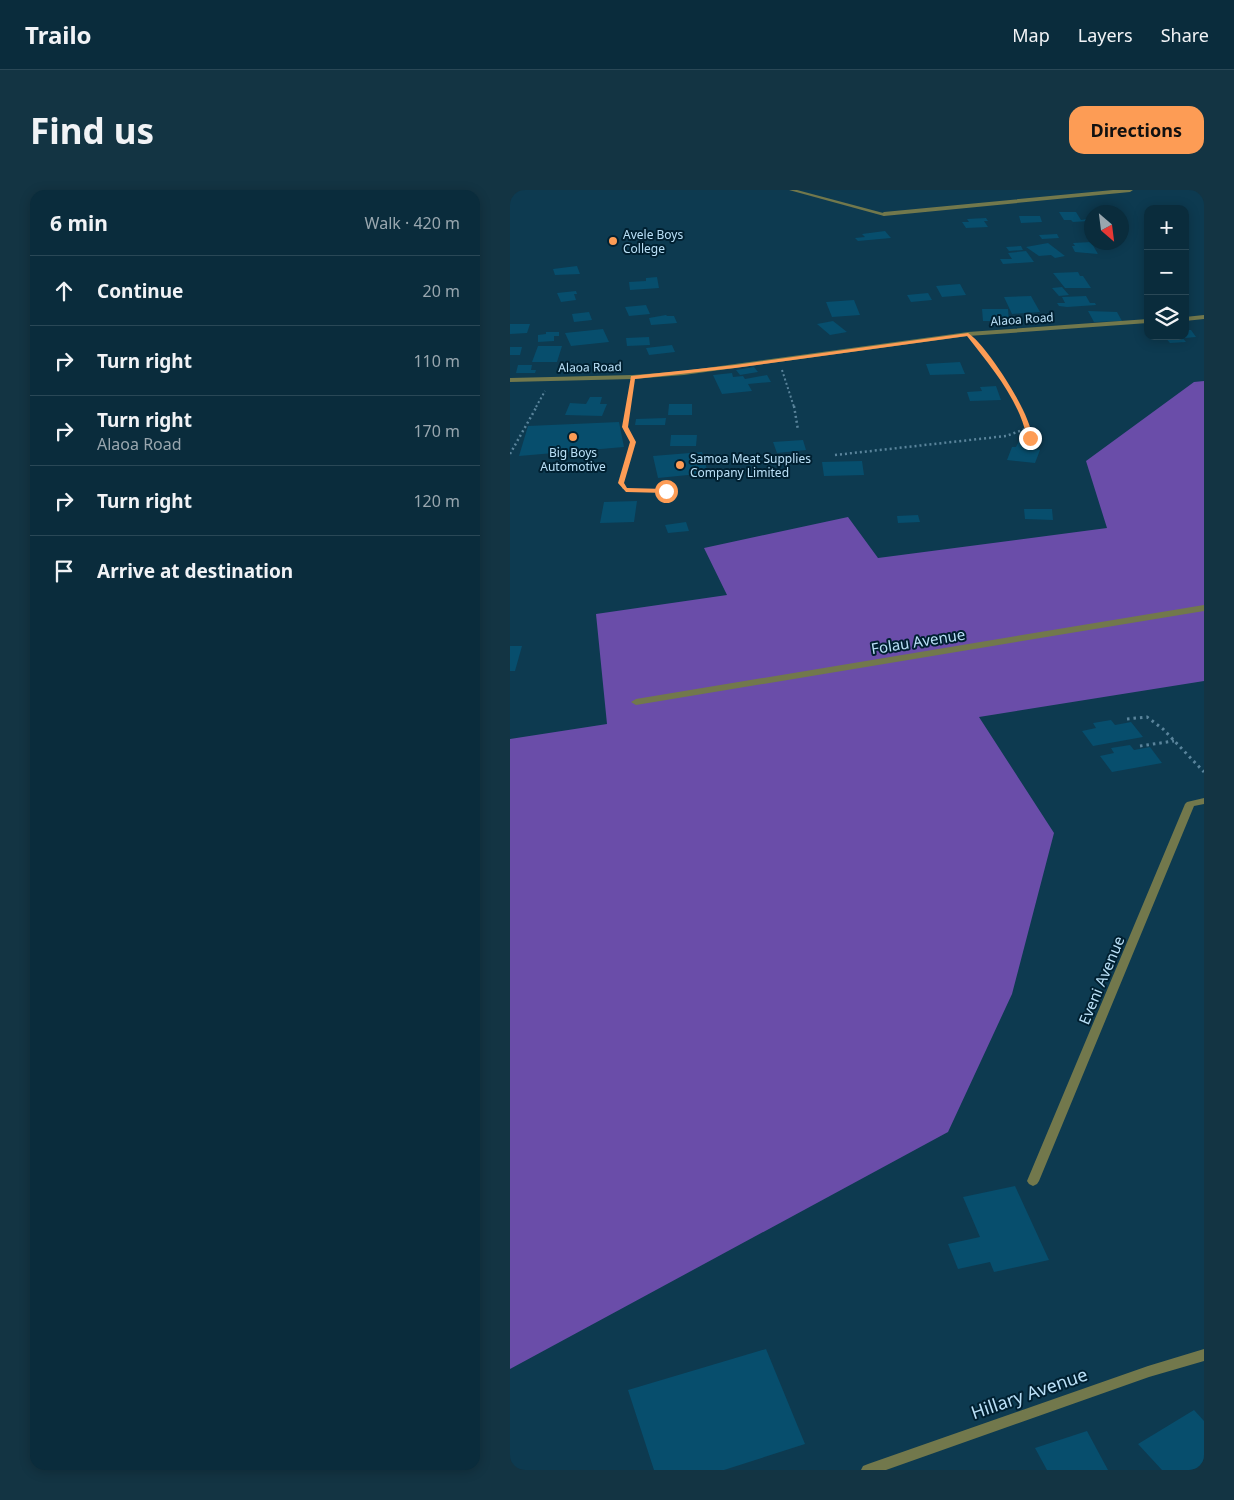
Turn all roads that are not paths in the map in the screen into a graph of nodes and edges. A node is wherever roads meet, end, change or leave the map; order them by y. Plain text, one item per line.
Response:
1 (791, 190) edge
2 (1130, 190) edge
3 (884, 214) joint
4 (1189, 318) edge
5 (1204, 318) edge
6 (1144, 321) edge
7 (510, 380) edge
8 (1204, 608) edge
9 (636, 702) dead end
10 (1204, 801) edge
11 (1033, 1181) dead end
12 (1204, 1355) edge
13 (868, 1470) edge

1 - 3 lane
2 - 3 street
4 - 5 street
6 - 7 street, Alaoa Road
8 - 9 street, Folau Avenue
10 - 11 street, Eveni Avenue
12 - 13 street, Hillary Avenue

